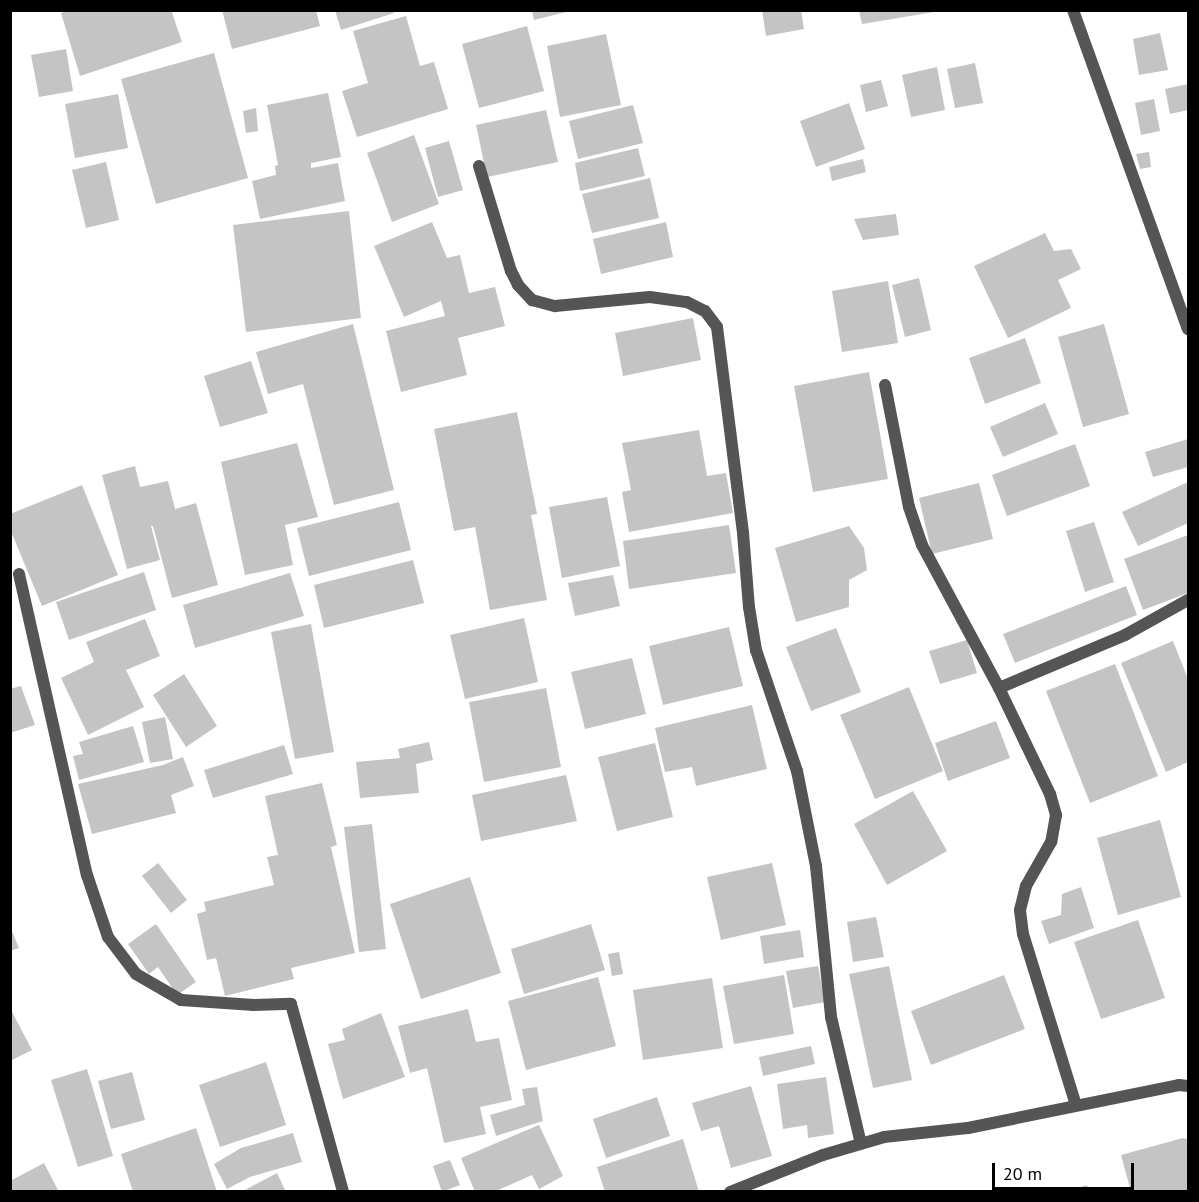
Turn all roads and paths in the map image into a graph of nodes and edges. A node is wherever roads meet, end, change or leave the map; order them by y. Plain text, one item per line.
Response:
1 (1073, 10) edge
2 (479, 166) dead end
3 (1188, 329) edge
4 (885, 385) dead end
5 (19, 574) dead end
6 (1188, 600) edge
7 (999, 688) junction
8 (1188, 1086) edge
9 (1076, 1105) junction
10 (861, 1144) junction
11 (343, 1191) edge
12 (730, 1191) edge

1 - 3 street
2 - 10 street
4 - 7 street
5 - 11 street
6 - 7 street
7 - 9 street
8 - 9 street
9 - 10 street
10 - 12 street

